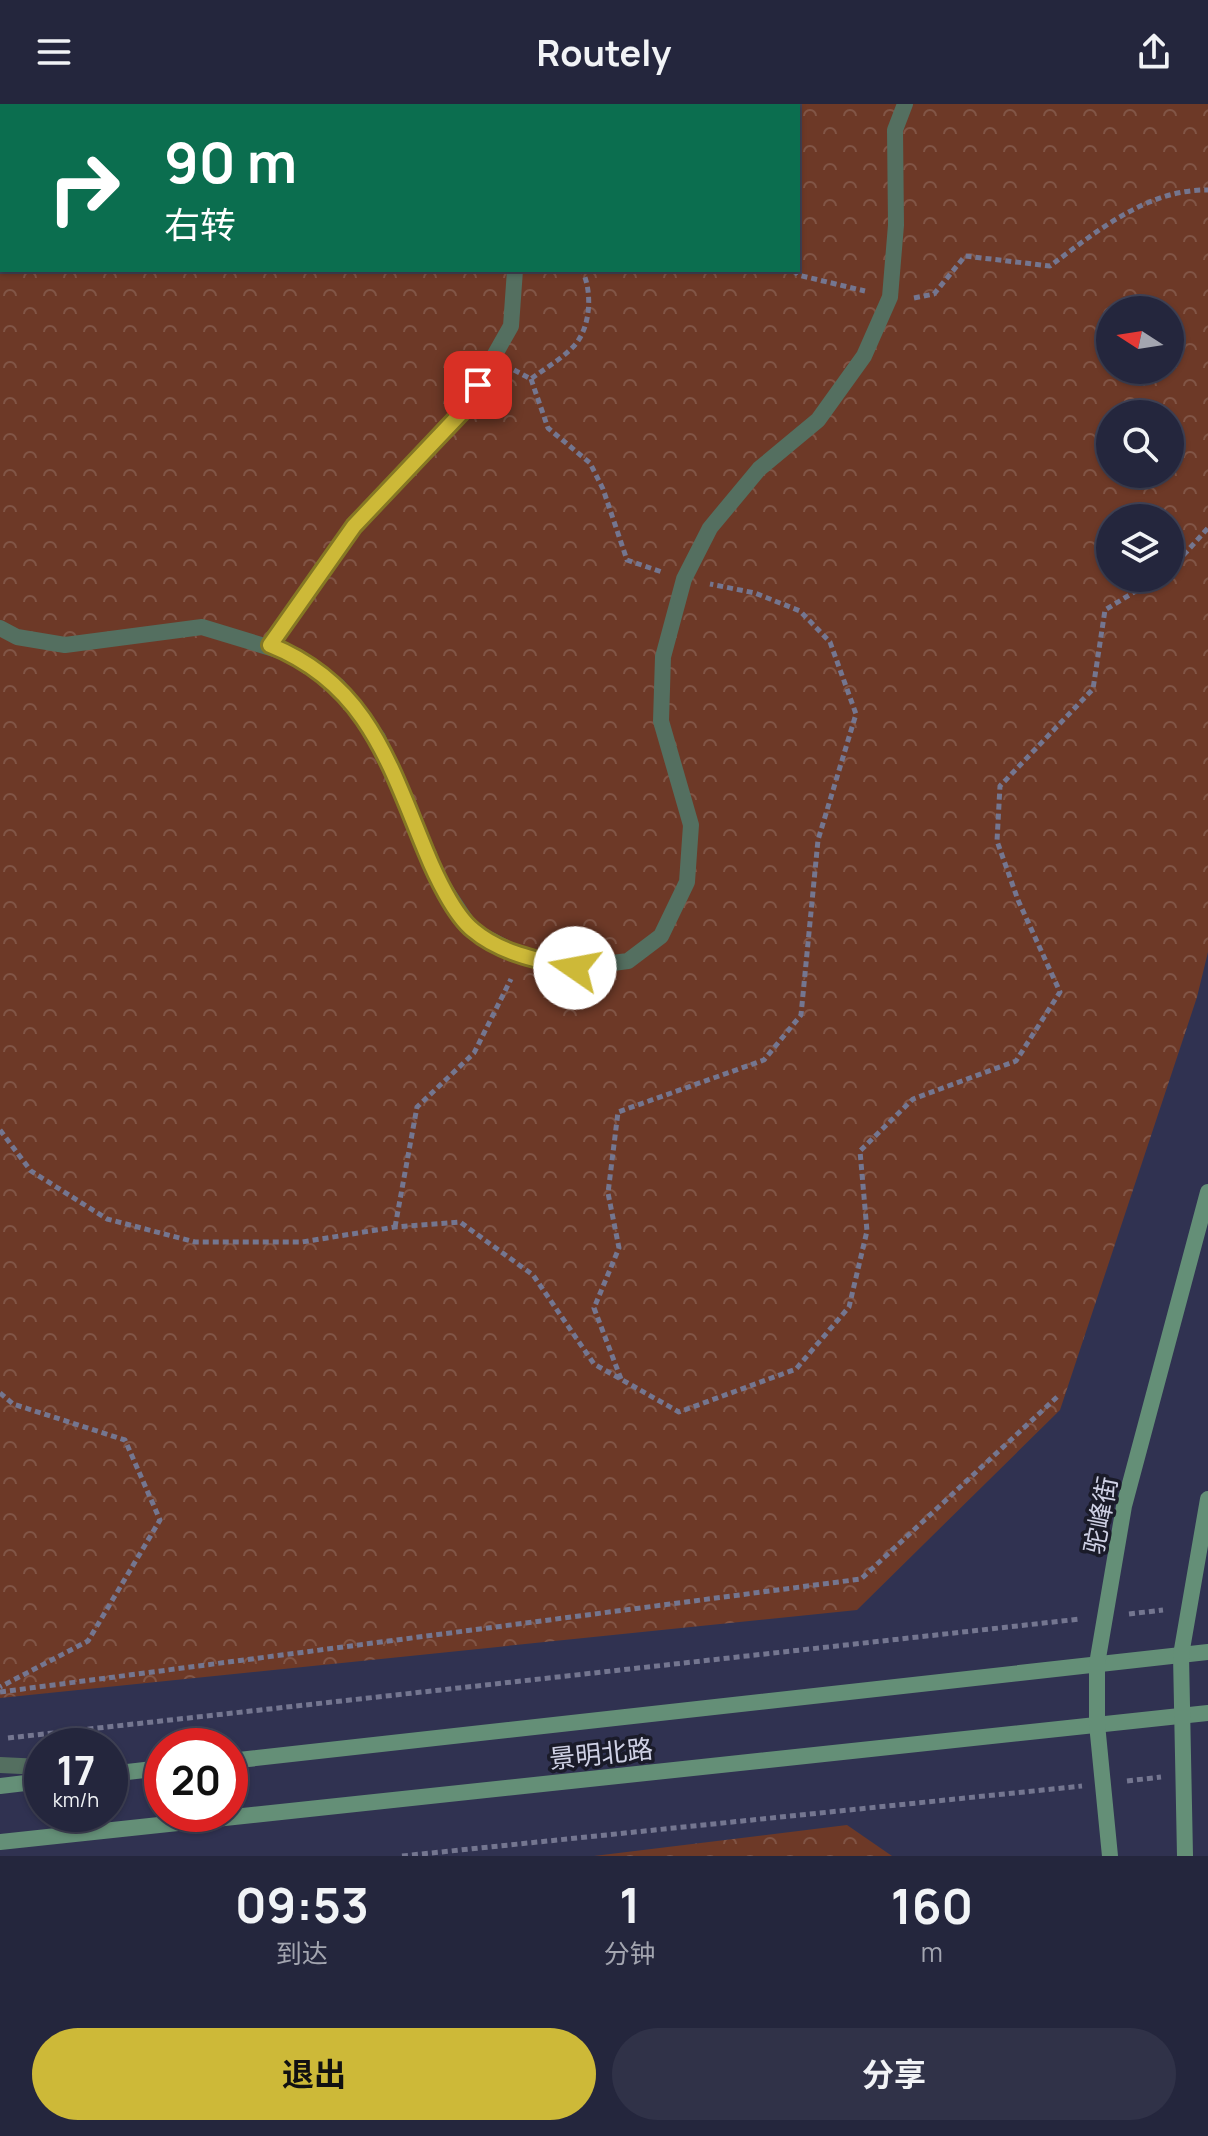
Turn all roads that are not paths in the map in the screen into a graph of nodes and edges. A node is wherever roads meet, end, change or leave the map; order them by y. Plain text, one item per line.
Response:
1 (905, 104) edge
2 (515, 272) edge
3 (0, 628) edge
4 (270, 645) junction
5 (1208, 1192) edge
6 (1208, 1499) edge
7 (1208, 1652) edge
8 (1181, 1655) junction
9 (1097, 1664) junction
10 (1208, 1713) edge
11 (1180, 1716) junction
12 (1097, 1724) junction
13 (248, 1759) edge
14 (0, 1765) edge
15 (24, 1766) edge
16 (24, 1783) edge
17 (0, 1786) edge
18 (0, 1842) edge
19 (1110, 1856) edge
20 (1185, 1856) edge

1 - 4 lane
2 - 4 lane
3 - 4 lane
5 - 9 main road, 驼峰街
6 - 8 main road
7 - 8 main road, 景明北路
8 - 9 main road, 景明北路
8 - 11 main road
9 - 12 main road, 驼峰街
9 - 13 main road, 景明北路
10 - 11 main road, 景明北路
11 - 12 main road, 景明北路
11 - 20 main road
12 - 18 main road, 景明北路
12 - 19 main road, 驼峰街
14 - 15 lane
16 - 17 main road

